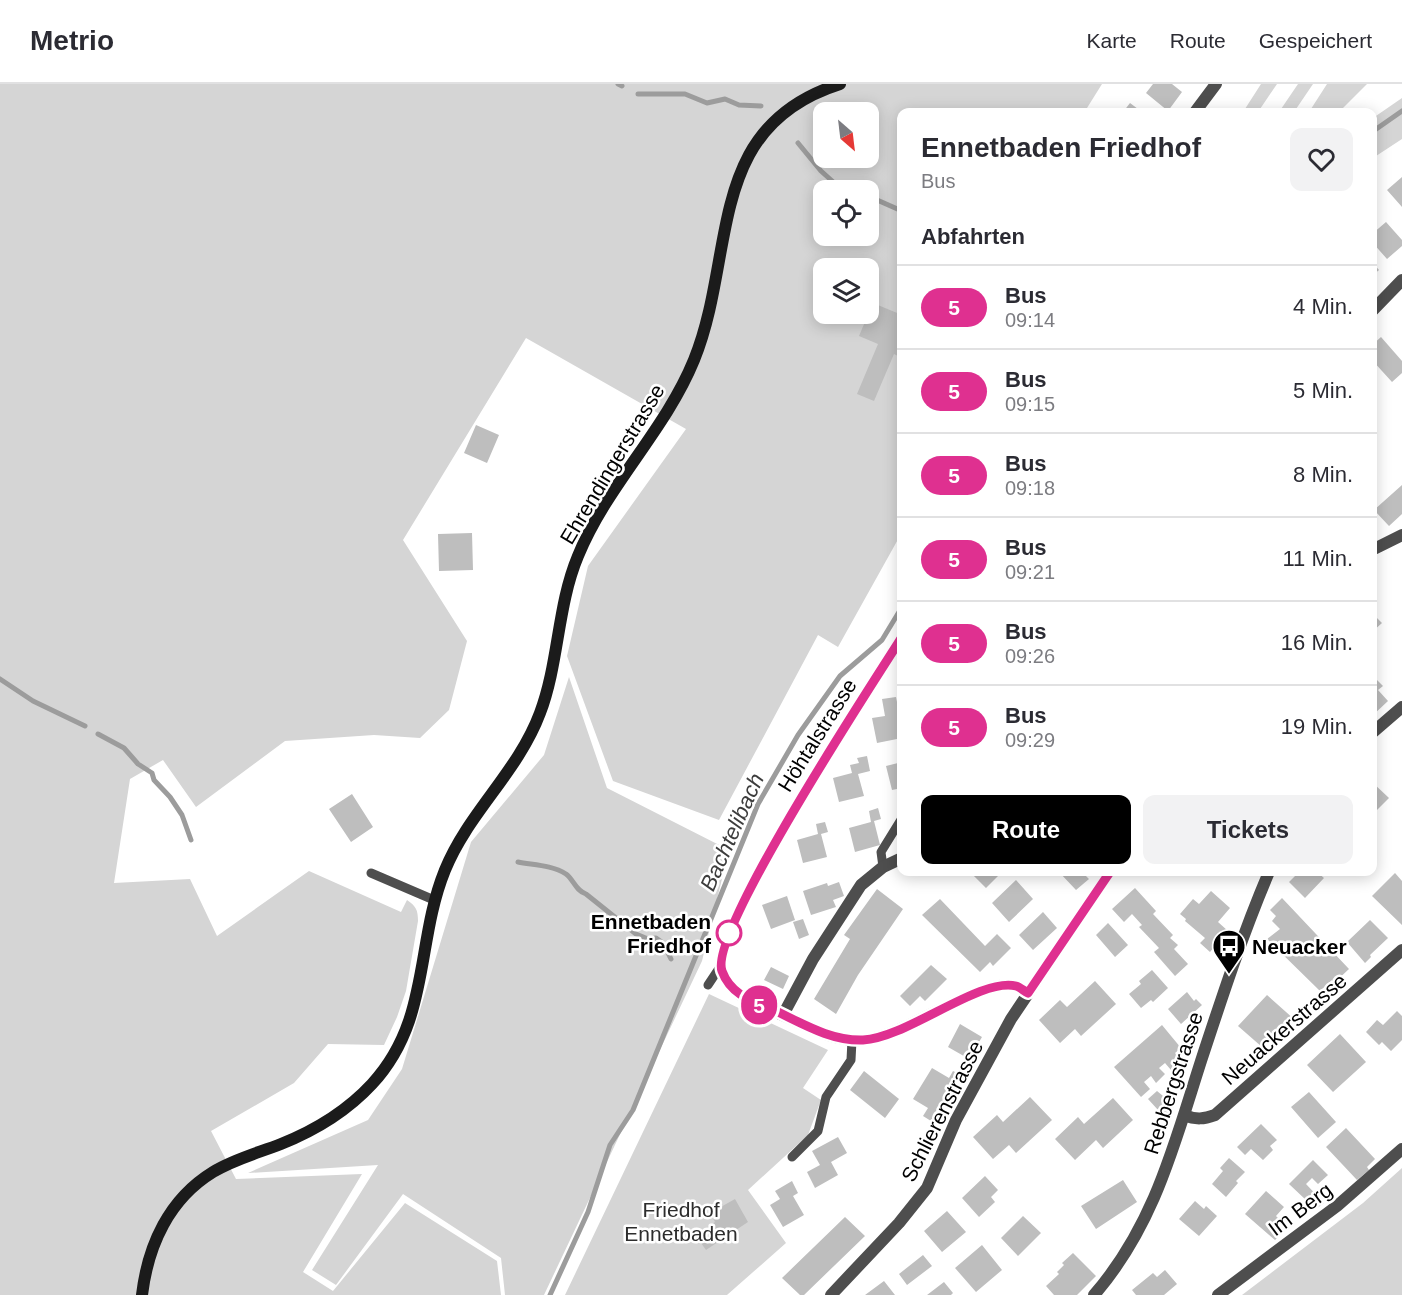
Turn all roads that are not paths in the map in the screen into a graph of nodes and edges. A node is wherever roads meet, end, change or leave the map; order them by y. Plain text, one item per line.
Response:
1 (840, 84) edge
2 (1216, 84) edge
3 (1198, 108) edge
4 (1402, 280) edge
5 (1377, 305) edge
6 (1402, 535) edge
7 (1377, 547) edge
8 (897, 645) edge
9 (1402, 707) edge
10 (1377, 729) edge
11 (897, 826) edge
12 (897, 860) edge
13 (883, 867) junction
14 (371, 873) dead end
15 (1107, 876) edge
16 (1267, 876) edge
17 (434, 900) junction
18 (1402, 950) edge
19 (720, 967) junction
20 (708, 985) dead end
21 (1028, 993) junction
22 (783, 1015) junction
23 (852, 1040) junction
24 (1184, 1115) junction
25 (1402, 1149) edge
26 (792, 1157) dead end
27 (142, 1295) edge
28 (831, 1295) edge
29 (1094, 1295) edge
30 (1218, 1295) edge

1 - 17 main road, Ehrendingerstrasse
2 - 3 street
4 - 5 street
6 - 7 street
8 - 19 street, Höhtalstrasse
9 - 10 street
11 - 13 lane
12 - 13 street
13 - 22 street
14 - 17 lane
15 - 21 street, Schlierenstrasse
16 - 24 street, Rebbergstrasse
17 - 27 main road, Ehrendingerstrasse
18 - 24 street, Neuackerstrasse
19 - 20 lane, Höhtalstrasse
19 - 22 street
21 - 23 street
21 - 28 street, Schlierenstrasse
22 - 23 street
23 - 26 lane
24 - 29 street, Rebbergstrasse
25 - 30 street, Im Berg

